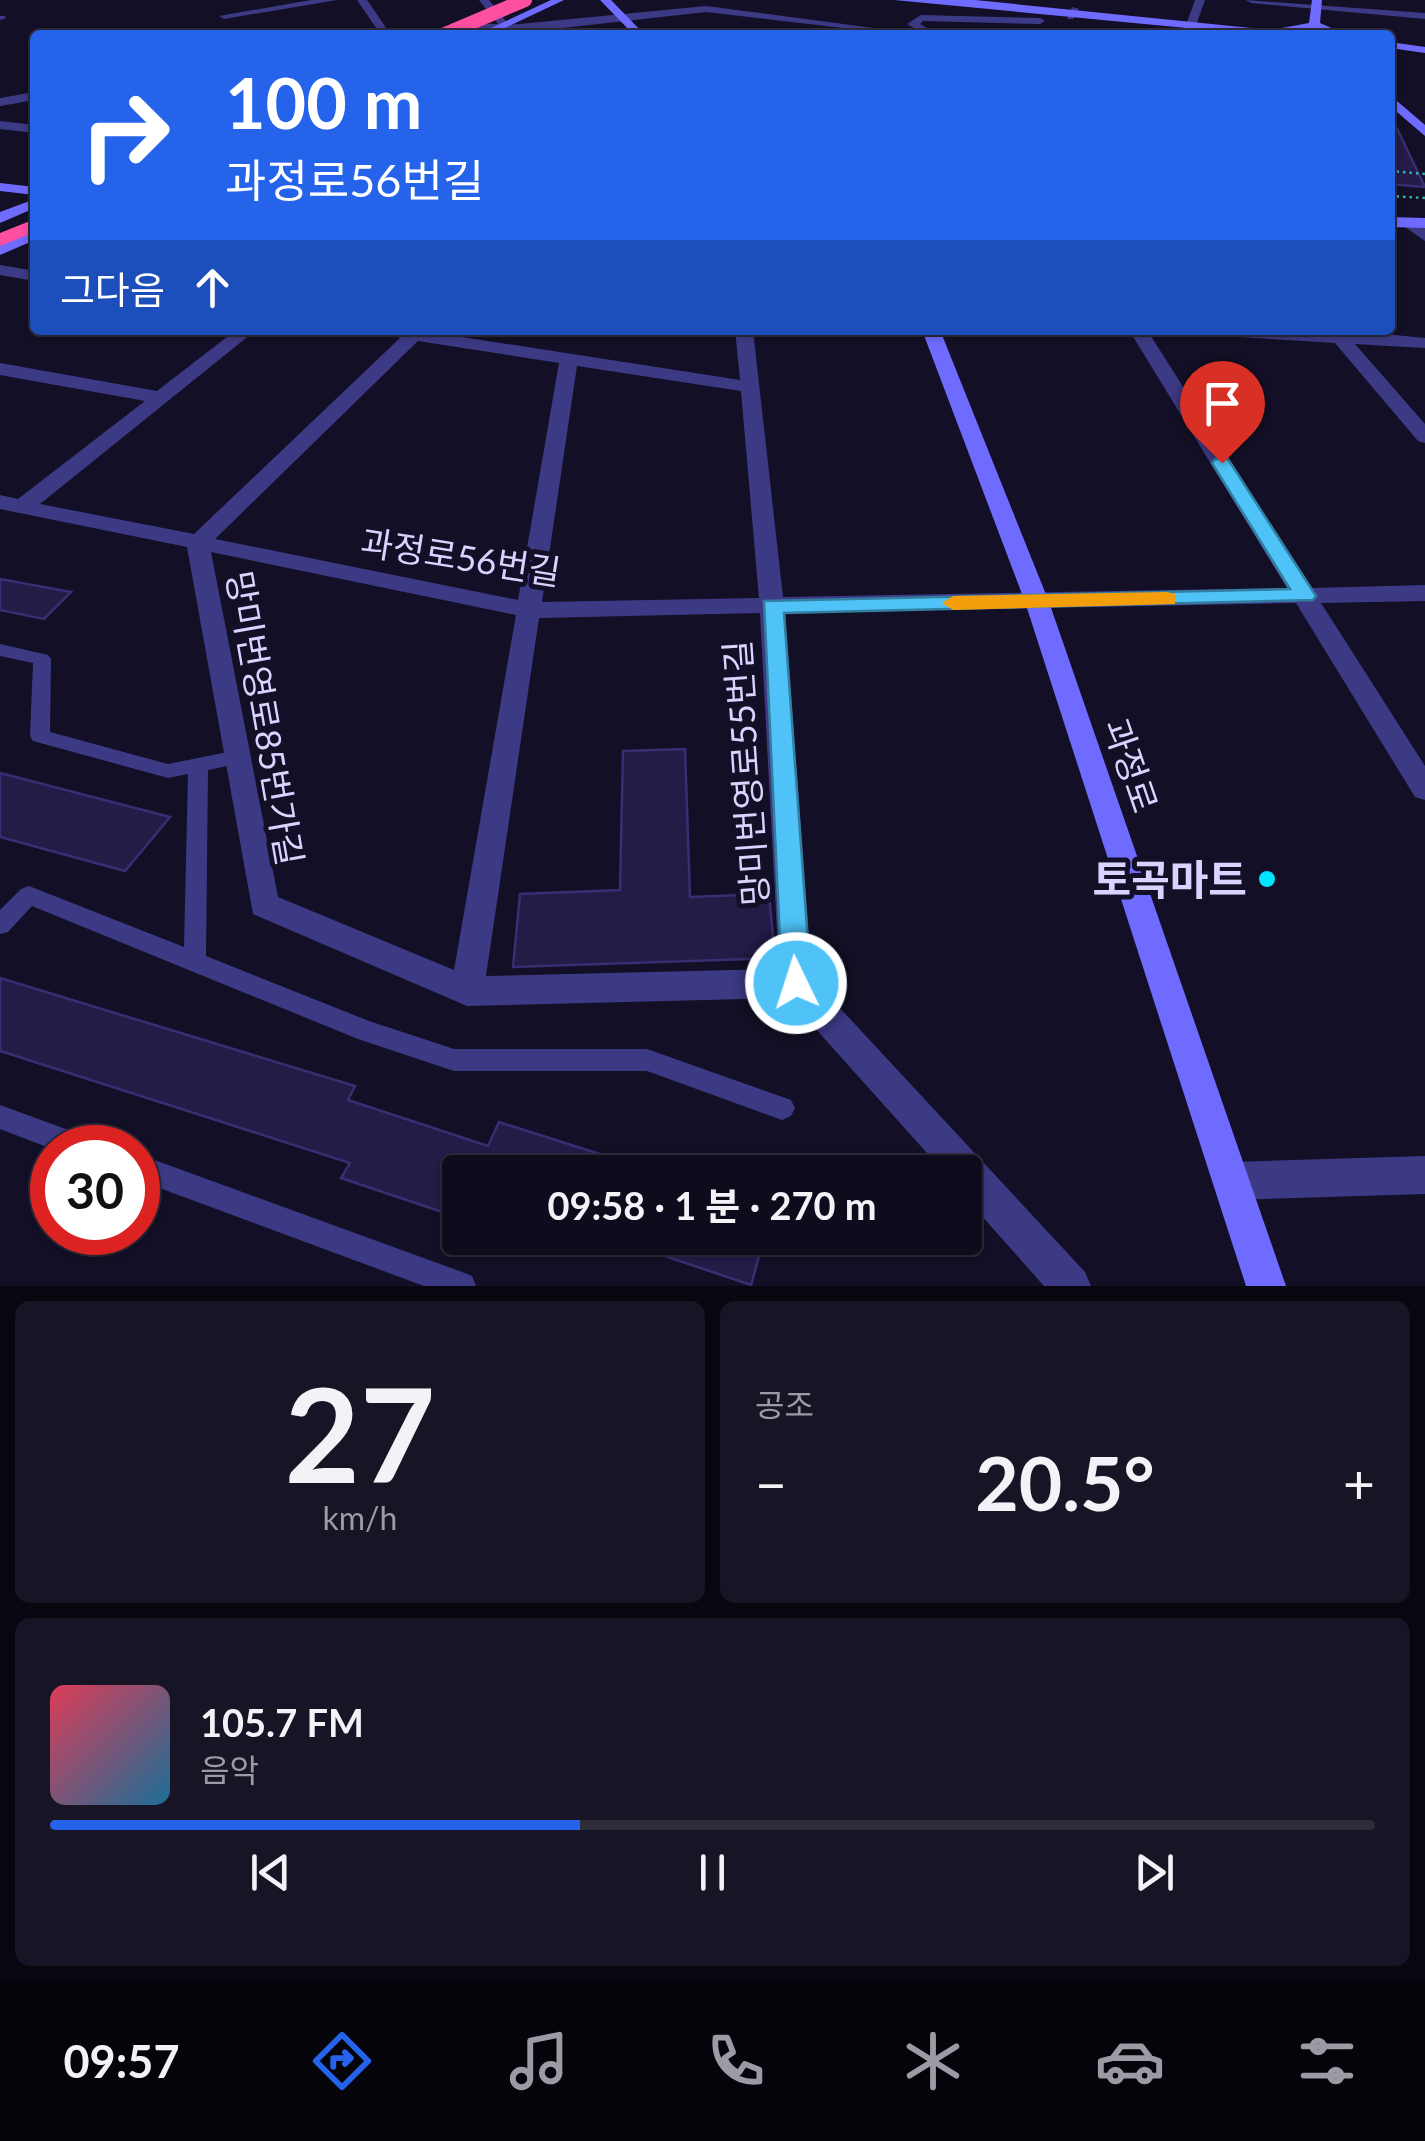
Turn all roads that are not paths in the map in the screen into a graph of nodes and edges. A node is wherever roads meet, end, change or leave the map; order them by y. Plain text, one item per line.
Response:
1 (227, 0) edge
2 (332, 0) edge
3 (362, 0) edge
4 (512, 0) edge
5 (525, 0) edge
6 (546, 0) edge
7 (559, 0) edge
8 (606, 0) edge
9 (719, 0) edge
10 (900, 0) edge
11 (1200, 0) edge
12 (1251, 0) edge
13 (1414, 0) edge
14 (938, 2) edge
15 (1317, 3) edge
16 (488, 4) edge
17 (706, 9) junction
18 (1073, 13) junction
19 (224, 16) junction
20 (1420, 16) edge
21 (622, 18) junction
22 (921, 18) junction
23 (1040, 22) dead end
24 (1192, 25) junction
25 (881, 27) edge
26 (504, 29) edge
27 (221, 30) edge
28 (383, 30) edge
29 (447, 30) edge
30 (477, 30) edge
31 (635, 30) edge
32 (923, 30) edge
33 (1203, 30) edge
34 (1240, 30) edge
35 (1314, 30) edge
36 (1395, 47) edge
37 (1425, 50) edge
38 (30, 97) edge
39 (0, 102) edge
40 (1395, 104) edge
41 (0, 125) edge
42 (30, 128) edge
43 (1425, 132) edge
44 (0, 187) edge
45 (30, 190) edge
46 (30, 205) edge
47 (30, 213) edge
48 (0, 218) edge
49 (1418, 223) edge
50 (0, 226) edge
51 (30, 227) edge
52 (30, 236) edge
53 (1425, 236) edge
54 (0, 240) edge
55 (0, 250) edge
56 (0, 270) edge
57 (30, 275) edge
58 (241, 335) edge
59 (414, 335) joint
60 (745, 335) edge
61 (933, 335) edge
62 (1141, 335) edge
63 (1337, 335) edge
64 (1346, 335) edge
65 (1425, 343) edge
66 (569, 359) junction
67 (0, 369) edge
68 (750, 387) junction
69 (161, 398) junction
70 (1425, 437) edge
71 (11, 504) edge
72 (198, 542) junction
73 (1425, 592) edge
74 (1306, 596) junction
75 (1037, 602) junction
76 (772, 606) junction
77 (530, 610) junction
78 (0, 650) edge
79 (238, 757) junction
80 (198, 765) junction
81 (1425, 789) edge
82 (0, 924) edge
83 (194, 962) junction
84 (796, 983) junction
85 (466, 990) junction
86 (782, 1108) dead end
87 (0, 1117) edge
88 (30, 1128) edge
89 (160, 1175) edge
90 (1425, 1175) edge
91 (1233, 1181) junction
92 (462, 1286) edge
93 (1070, 1286) edge
94 (1266, 1286) edge

1 - 19 street
2 - 19 street
3 - 28 street
4 - 16 main road
5 - 29 highway, bridge
6 - 30 highway
7 - 26 main road
8 - 21 main road
9 - 17 street
10 - 14 main road
11 - 24 street
12 - 15 street
13 - 20 street
14 - 18 main road
14 - 22 street
15 - 20 street
15 - 35 main road
16 - 26 street
16 - 29 main road
17 - 21 street
17 - 25 street
18 - 24 main road
18 - 33 main road
19 - 27 street
21 - 26 street
21 - 31 main road
22 - 23 street
22 - 25 street
22 - 32 street
24 - 34 main road
26 - 29 street
36 - 37 main road
38 - 39 street
40 - 43 main road
41 - 42 street
44 - 45 main road
46 - 48 main road
47 - 50 highway
49 - 53 street
51 - 54 highway
52 - 55 main road
56 - 57 street
58 - 69 street
59 - 66 street
59 - 72 street, 망미번영로85번가길
60 - 68 street, 망미번영로55번길
61 - 75 main road, 과정로
62 - 74 street
63 - 70 street
64 - 65 street
66 - 68 street
66 - 77 street
67 - 69 street
68 - 76 street, 망미번영로55번길
69 - 71 street
71 - 72 street, 과정로56번길
72 - 77 street, 과정로56번길
72 - 79 street, 망미번영로85번가길
73 - 74 street, 과정로56번길
74 - 75 street, 과정로56번길
74 - 81 street
75 - 76 street, 과정로56번길
75 - 91 main road, 과정로
76 - 77 street, 과정로56번길
76 - 84 street, 망미번영로55번길
77 - 85 street
78 - 80 lane
79 - 80 lane
79 - 85 street, 망미번영로85번가길
80 - 83 lane
82 - 83 lane
83 - 86 lane
84 - 85 street
84 - 93 street
87 - 88 lane
89 - 92 lane
90 - 91 street
91 - 94 main road, 과정로

